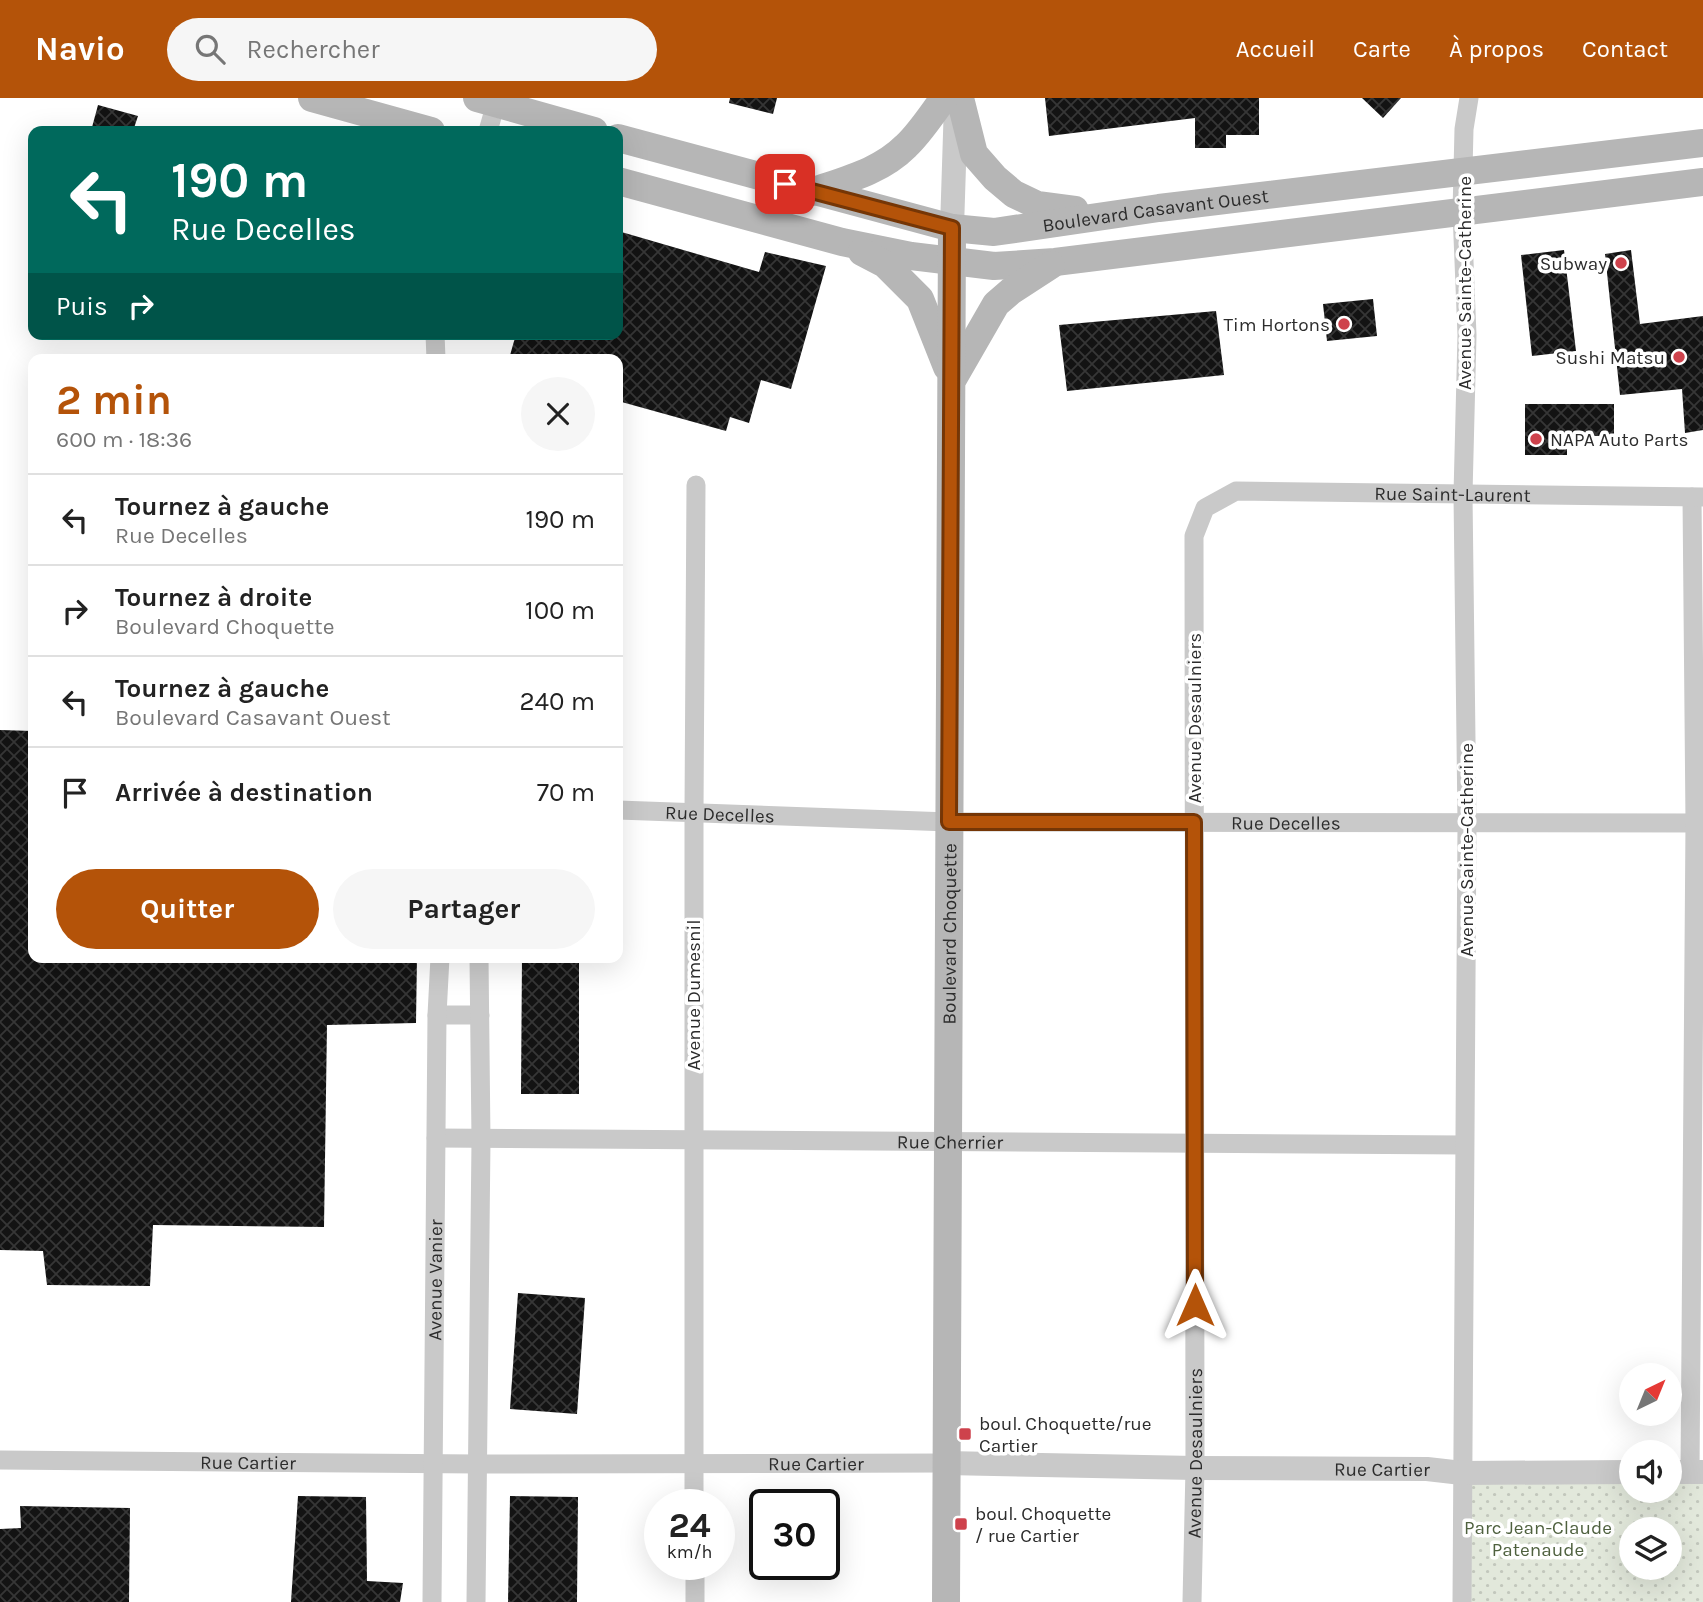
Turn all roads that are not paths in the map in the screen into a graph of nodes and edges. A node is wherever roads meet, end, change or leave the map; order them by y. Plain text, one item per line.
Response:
1 (312, 98) edge
2 (944, 98) edge
3 (958, 98) edge
4 (1469, 98) edge
5 (486, 101) edge
6 (413, 126) edge
7 (488, 126) edge
8 (576, 126) edge
9 (623, 139) edge
10 (1703, 143) edge
11 (1464, 170) junction
12 (1703, 181) edge
13 (623, 182) edge
14 (811, 192) junction
15 (1462, 212) junction
16 (1124, 213) junction
17 (952, 228) junction
18 (842, 242) junction
19 (952, 261) junction
20 (1055, 262) junction
21 (952, 379) junction
22 (696, 485) dead end
23 (1463, 494) junction
24 (1698, 497) edge
25 (1205, 508) joint
26 (623, 810) edge
27 (694, 811) junction
28 (949, 822) junction
29 (1194, 822) junction
30 (1467, 823) junction
31 (1699, 823) edge
32 (440, 963) edge
33 (479, 963) edge
34 (437, 1015) junction
35 (480, 1015) junction
36 (436, 1138) junction
37 (481, 1140) junction
38 (693, 1140) junction
39 (948, 1140) junction
40 (1194, 1142) junction
41 (1464, 1145) junction
42 (0, 1460) edge
43 (433, 1463) junction
44 (478, 1464) junction
45 (694, 1464) junction
46 (946, 1464) junction
47 (1195, 1468) junction
48 (1619, 1472) edge
49 (1687, 1472) edge
50 (1462, 1473) junction
51 (694, 1489) edge
52 (695, 1580) edge
53 (432, 1602) edge
54 (476, 1602) edge
55 (695, 1602) edge
56 (946, 1602) edge
57 (1192, 1602) edge
58 (1462, 1602) edge

1 - 6 main road
2 - 14 main road
3 - 16 main road
3 - 17 street, Boulevard Choquette
4 - 11 street, Avenue Sainte-Catherine
5 - 7 street
5 - 8 main road
9 - 14 main road, Boulevard Casavant Ouest
10 - 11 main road, Boulevard Casavant Ouest
11 - 15 street, Avenue Sainte-Catherine
11 - 16 main road, Boulevard Casavant Ouest
12 - 15 main road, Boulevard Casavant Ouest
13 - 18 main road, Boulevard Casavant Ouest
14 - 17 main road, Boulevard Casavant Ouest
15 - 20 main road, Boulevard Casavant Ouest
15 - 23 street, Avenue Sainte-Catherine
16 - 17 main road, Boulevard Casavant Ouest
17 - 19 main road, Boulevard Choquette
18 - 19 main road, Boulevard Casavant Ouest
18 - 21 main road
19 - 20 main road, Boulevard Casavant Ouest
19 - 21 main road, Boulevard Choquette
20 - 21 main road
21 - 28 main road, Boulevard Choquette
22 - 27 street, Avenue Dumesnil
23 - 24 street, Rue Saint-Laurent
23 - 25 street, Rue Saint-Laurent
23 - 30 street, Avenue Sainte-Catherine
24 - 31 street
25 - 29 street, Avenue Desaulniers
26 - 27 street, Rue Decelles
27 - 28 street, Rue Decelles
27 - 38 street, Avenue Dumesnil
28 - 29 street, Rue Decelles
28 - 39 main road, Boulevard Choquette
29 - 30 street, Rue Decelles
29 - 40 street, Avenue Desaulniers
30 - 31 street, Rue Decelles
30 - 41 street, Avenue Sainte-Catherine
31 - 49 street
32 - 34 street, Avenue Vanier
33 - 35 street
34 - 35 street
34 - 36 street, Avenue Vanier
35 - 37 street
36 - 37 street, Rue Cherrier
36 - 43 street, Avenue Vanier
37 - 38 street, Rue Cherrier
37 - 44 street
38 - 39 street, Rue Cherrier
38 - 45 street, Avenue Dumesnil
39 - 40 street, Rue Cherrier
39 - 46 main road, Boulevard Choquette
40 - 41 street, Rue Cherrier
40 - 47 street, Avenue Desaulniers
41 - 50 street, Avenue Sainte-Catherine
42 - 43 street, Rue Cartier
43 - 44 street, Rue Cartier
43 - 53 street, Avenue Vanier
44 - 45 street, Rue Cartier
44 - 54 street
45 - 46 street, Rue Cartier
45 - 51 street, Avenue Dumesnil
46 - 47 street, Rue Cartier
46 - 56 main road, Boulevard Choquette
47 - 50 street, Rue Cartier
47 - 57 street, Avenue Desaulniers
48 - 50 street, Rue Cartier
50 - 58 street, Avenue Sainte-Catherine
52 - 55 street

